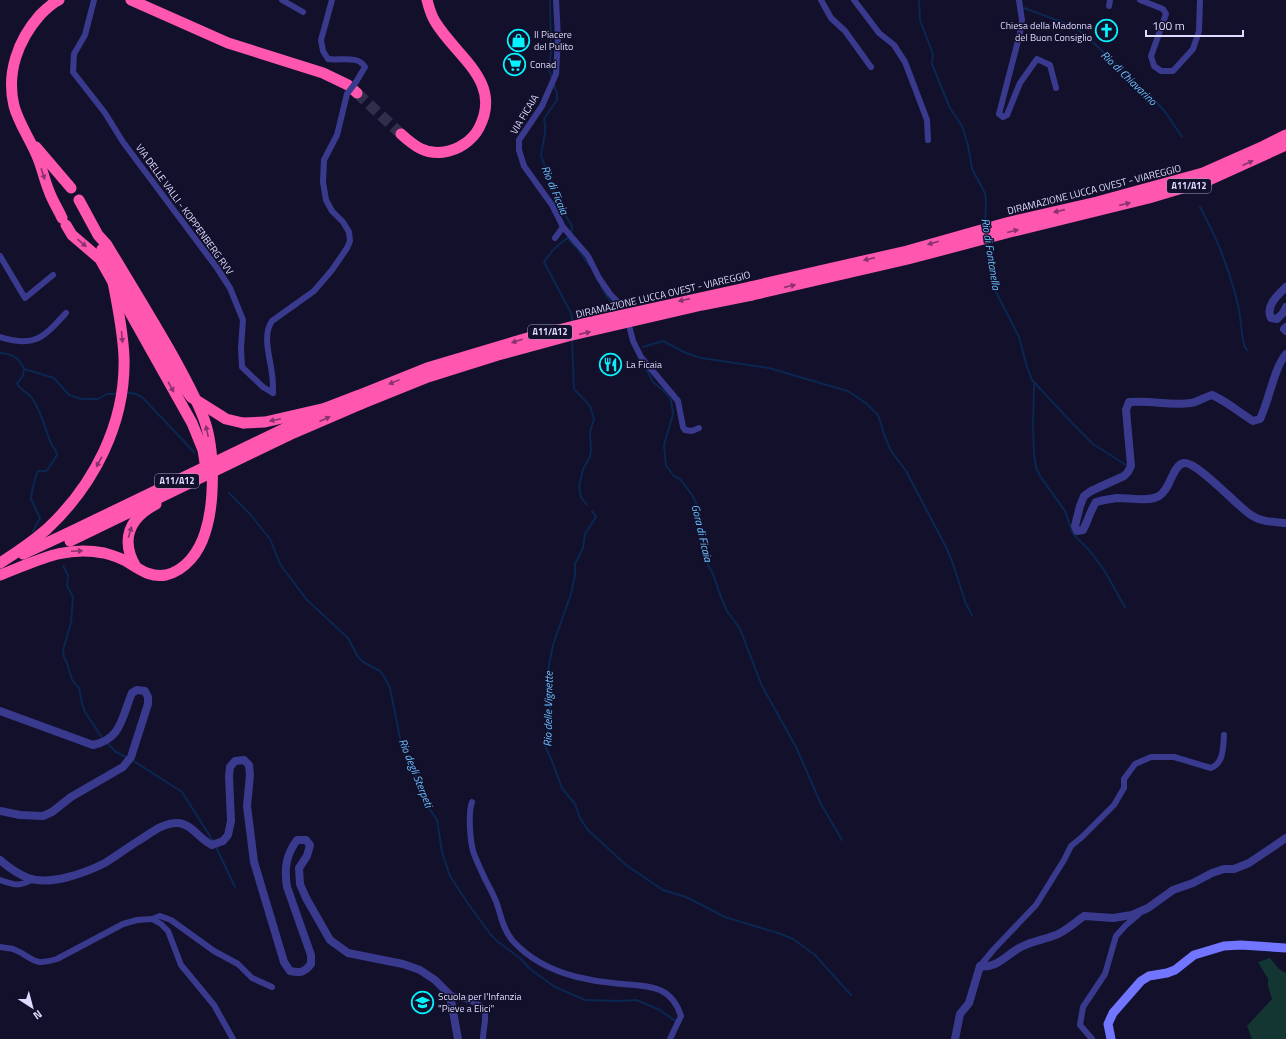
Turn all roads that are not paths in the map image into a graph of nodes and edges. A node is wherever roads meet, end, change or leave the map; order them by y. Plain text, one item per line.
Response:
1 (59, 0) edge
2 (94, 0) edge
3 (131, 0) edge
4 (282, 0) edge
5 (332, 0) edge
6 (427, 0) edge
7 (436, 0) edge
8 (556, 0) edge
9 (821, 0) edge
10 (854, 0) edge
11 (1018, 0) edge
12 (1140, 0) edge
13 (1200, 0) edge
14 (302, 12) dead end
15 (442, 31) junction
16 (871, 67) dead end
17 (1056, 88) dead end
18 (353, 90) junction
19 (401, 134) tunnel mouth
20 (1286, 135) edge
21 (28, 138) junction
22 (928, 140) dead end
23 (1286, 145) edge
24 (71, 188) dead end
25 (79, 200) dead end
26 (563, 227) junction
27 (98, 235) junction
28 (555, 238) dead end
29 (907, 255) junction
30 (0, 256) edge
31 (53, 275) dead end
32 (1286, 287) edge
33 (121, 301) junction
34 (621, 305) dead end
35 (1286, 307) edge
36 (66, 313) dead end
37 (1286, 326) edge
38 (630, 329) dead end
39 (1286, 331) edge
40 (0, 337) edge
41 (1286, 354) edge
42 (359, 400) junction
43 (326, 408) junction
44 (699, 428) dead end
45 (288, 431) junction
46 (185, 487) junction
47 (211, 497) junction
48 (1286, 523) edge
49 (68, 537) junction
50 (0, 564) edge
51 (138, 569) junction
52 (0, 575) edge
53 (0, 712) edge
54 (1224, 735) dead end
55 (472, 802) dead end
56 (0, 810) edge
57 (1286, 838) edge
58 (0, 860) edge
59 (33, 879) junction
60 (0, 880) edge
61 (1148, 908) junction
62 (152, 919) junction
63 (0, 947) edge
64 (1286, 948) edge
65 (980, 966) junction
66 (272, 987) dead end
67 (450, 995) junction
68 (233, 1039) edge
69 (458, 1039) edge
70 (482, 1039) edge
71 (670, 1039) edge
72 (955, 1039) edge
73 (1092, 1039) edge
74 (1111, 1039) edge

1 - 21 highway
2 - 18 street, VIA DELLE VALLI - KOPPENBERG RVV
3 - 18 highway
4 - 14 street
5 - 18 street
6 - 15 highway
7 - 15 highway
8 - 26 street, VIA FICAIA
9 - 16 street
10 - 22 street
11 - 17 street
12 - 13 street
15 - 19 highway
20 -> 29 highway, DIRAMAZIONE LUCCA OVEST - VIAREGGIO / A11/A12
21 - 24 highway
21 -> 33 highway
29 -> 23 highway, DIRAMAZIONE LUCCA OVEST - VIAREGGIO / A11/A12
25 - 27 highway
26 - 28 street
26 - 34 street, VIA FICAIA
43 -> 27 highway, bridge
47 -> 27 highway
29 - 42 highway, DIRAMAZIONE LUCCA OVEST - VIAREGGIO / A11/A12, bridge
30 - 31 street
32 - 35 street
33 -> 47 highway
33 -> 50 highway
36 - 40 street
37 - 39 street
38 - 44 street
41 - 48 street
42 - 43 highway, DIRAMAZIONE LUCCA OVEST - VIAREGGIO / A11/A12
45 -> 42 highway, DIRAMAZIONE LUCCA OVEST - VIAREGGIO / A11/A12
43 - 45 highway, DIRAMAZIONE LUCCA OVEST - VIAREGGIO / A11/A12
45 - 46 highway, DIRAMAZIONE LUCCA OVEST - VIAREGGIO / A11/A12, bridge
45 - 49 highway, DIRAMAZIONE LUCCA OVEST - VIAREGGIO / A11/A12, bridge
46 - 49 highway, DIRAMAZIONE LUCCA OVEST - VIAREGGIO / A11/A12, bridge
51 -> 46 highway
47 - 51 highway
49 - 50 highway, DIRAMAZIONE LUCCA OVEST - VIAREGGIO / A11/A12
49 - 52 highway, DIRAMAZIONE LUCCA OVEST - VIAREGGIO / A11/A12
52 -> 51 highway
53 - 56 street
54 - 65 street
55 - 71 street
57 - 61 street
58 - 59 street
59 - 60 street
59 - 67 street
61 - 65 street
61 - 73 street
62 - 63 street
62 - 66 street
62 - 68 street
64 - 74 main road
65 - 72 street
67 - 69 street
67 - 70 street

